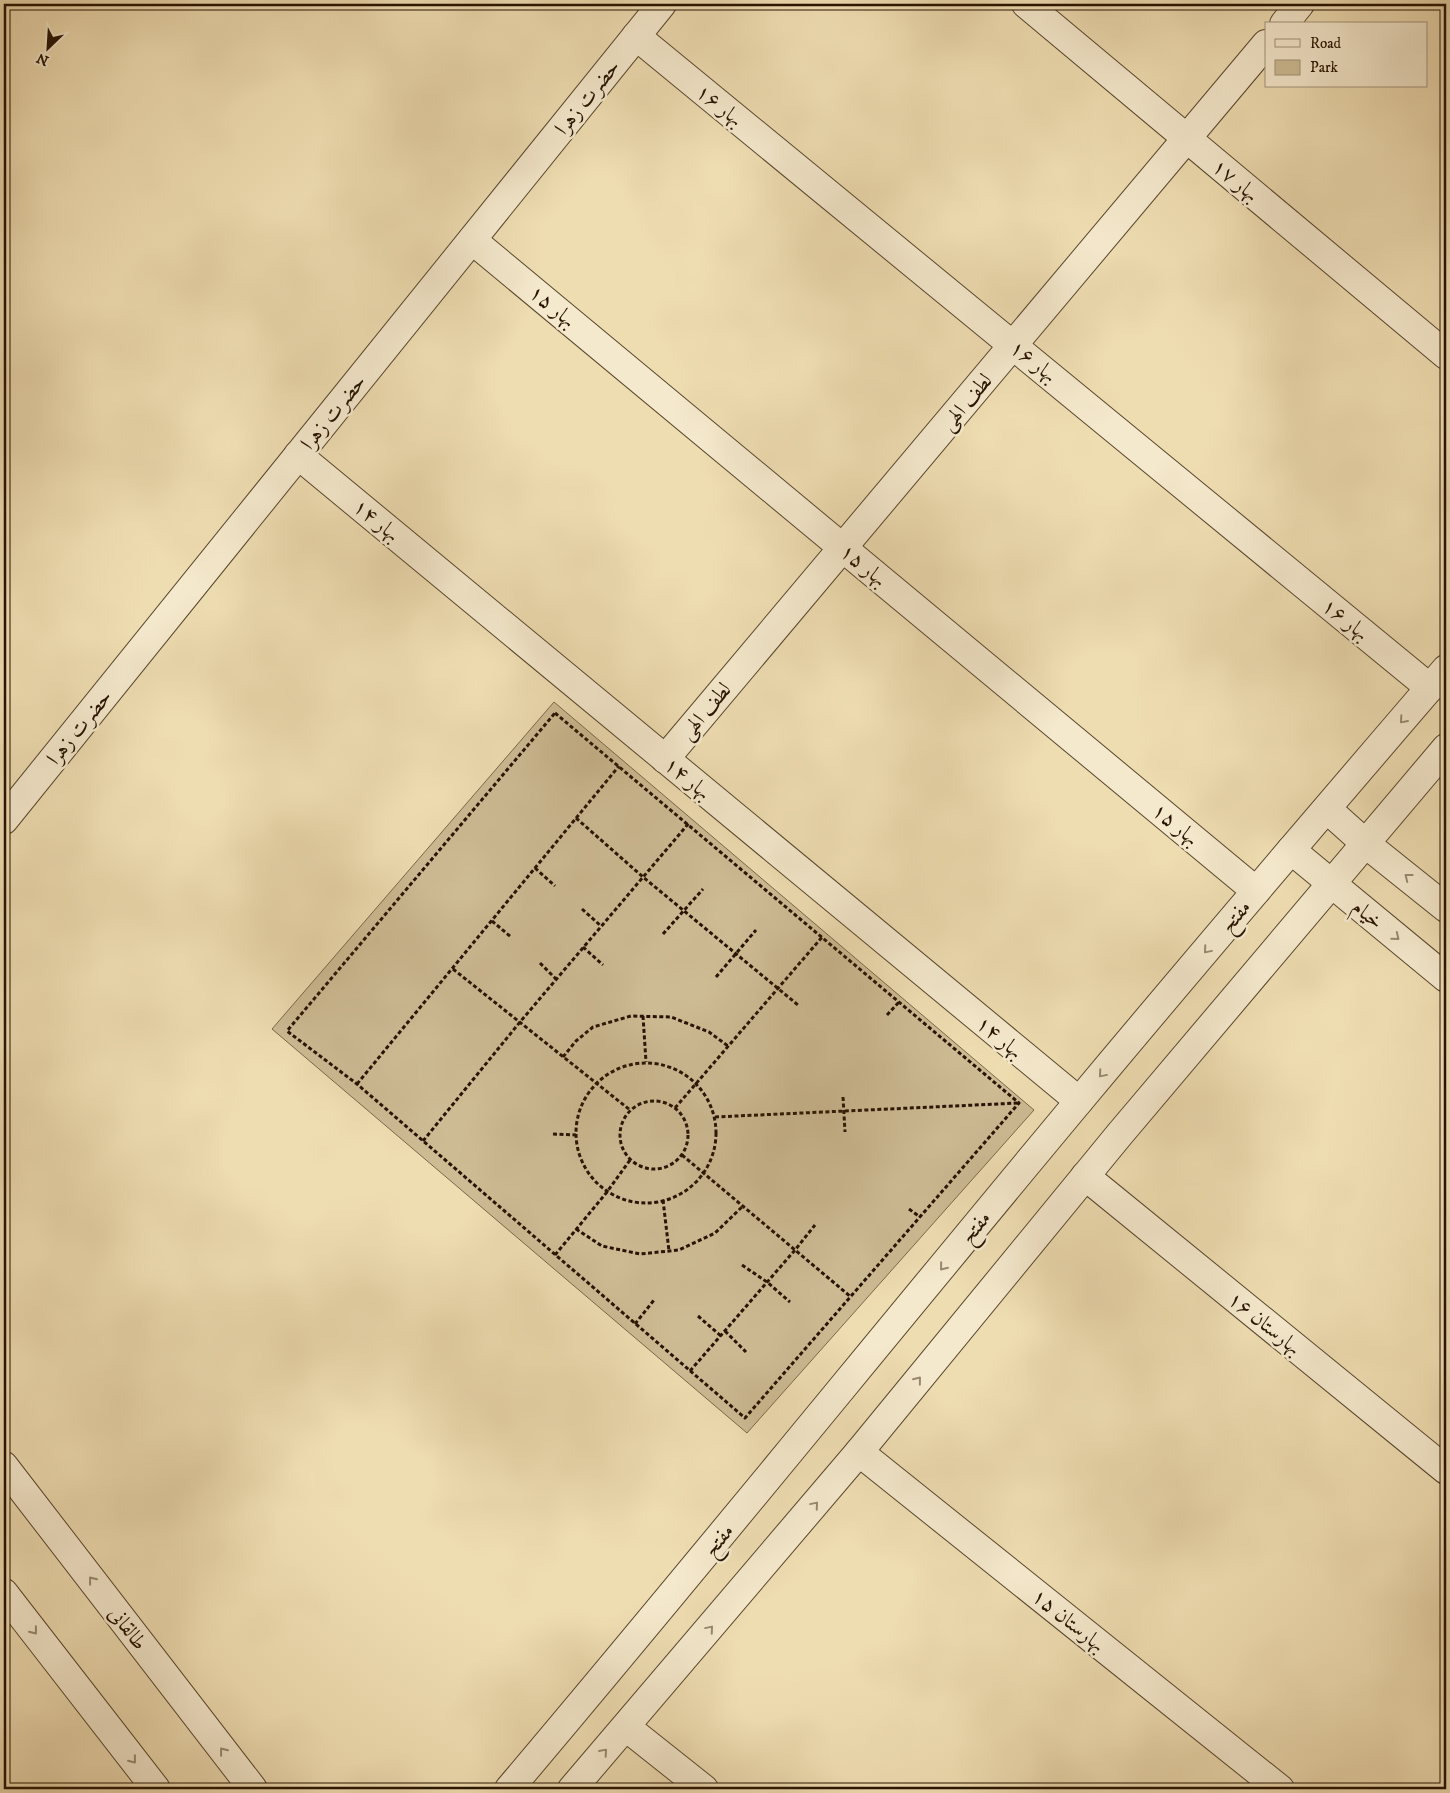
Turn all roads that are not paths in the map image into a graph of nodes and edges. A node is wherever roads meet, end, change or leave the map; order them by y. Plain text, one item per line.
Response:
1 (662, 4) edge
2 (1026, 4) edge
3 (1300, 4) edge
4 (1286, 22) edge
5 (636, 36) junction
6 (1265, 45) edge
7 (1187, 138) junction
8 (472, 240) junction
9 (1014, 344) junction
10 (1446, 355) edge
11 (298, 455) junction
12 (843, 548) junction
13 (1438, 678) edge
14 (1446, 748) edge
15 (665, 759) junction
16 (1327, 808) junction
17 (4, 820) edge
18 (1366, 844) junction
19 (1291, 850) junction
20 (1332, 885) junction
21 (1256, 891) junction
22 (1446, 908) edge
23 (1446, 978) edge
24 (1079, 1102) junction
25 (1085, 1176) junction
26 (859, 1452) junction
27 (4, 1466) edge
28 (1446, 1470) edge
29 (4, 1593) edge
30 (626, 1727) junction
31 (156, 1789) edge
32 (252, 1789) edge
33 (509, 1789) edge
34 (572, 1789) edge
35 (704, 1789) edge
36 (1280, 1789) edge

1 - 5 street, حضرت زهرا
2 - 7 street, بهار ۱۷
3 - 4 street
5 - 8 street, حضرت زهرا
5 - 9 street, بهار ۱۶
6 - 7 street, لطف الهی
7 - 9 street, لطف الهی
7 - 10 street, بهار ۱۷
8 - 11 street, حضرت زهرا
8 - 12 street, بهار ۱۵
9 - 12 street, لطف الهی
9 - 13 street, بهار ۱۶
11 - 15 street, بهار ۱۴
11 - 17 street, حضرت زهرا
12 - 15 street, لطف الهی
12 - 21 street, بهار ۱۵
13 -> 16 street, مفتح
14 - 18 street
15 - 24 street, بهار ۱۴
16 - 18 street
16 - 19 street, مفتح
18 - 20 street
22 -> 18 street
19 - 20 street, خیام
19 - 21 street, مفتح
20 -> 23 street, خیام
20 - 25 street
21 -> 24 street, مفتح
24 -> 33 street, مفتح
26 -> 25 street
25 - 28 street, بهارستان ۱۶
30 -> 26 street
26 - 36 street, بهارستان ۱۵
32 -> 27 street, طالقانی
29 -> 31 street
34 -> 30 street
30 - 35 street

